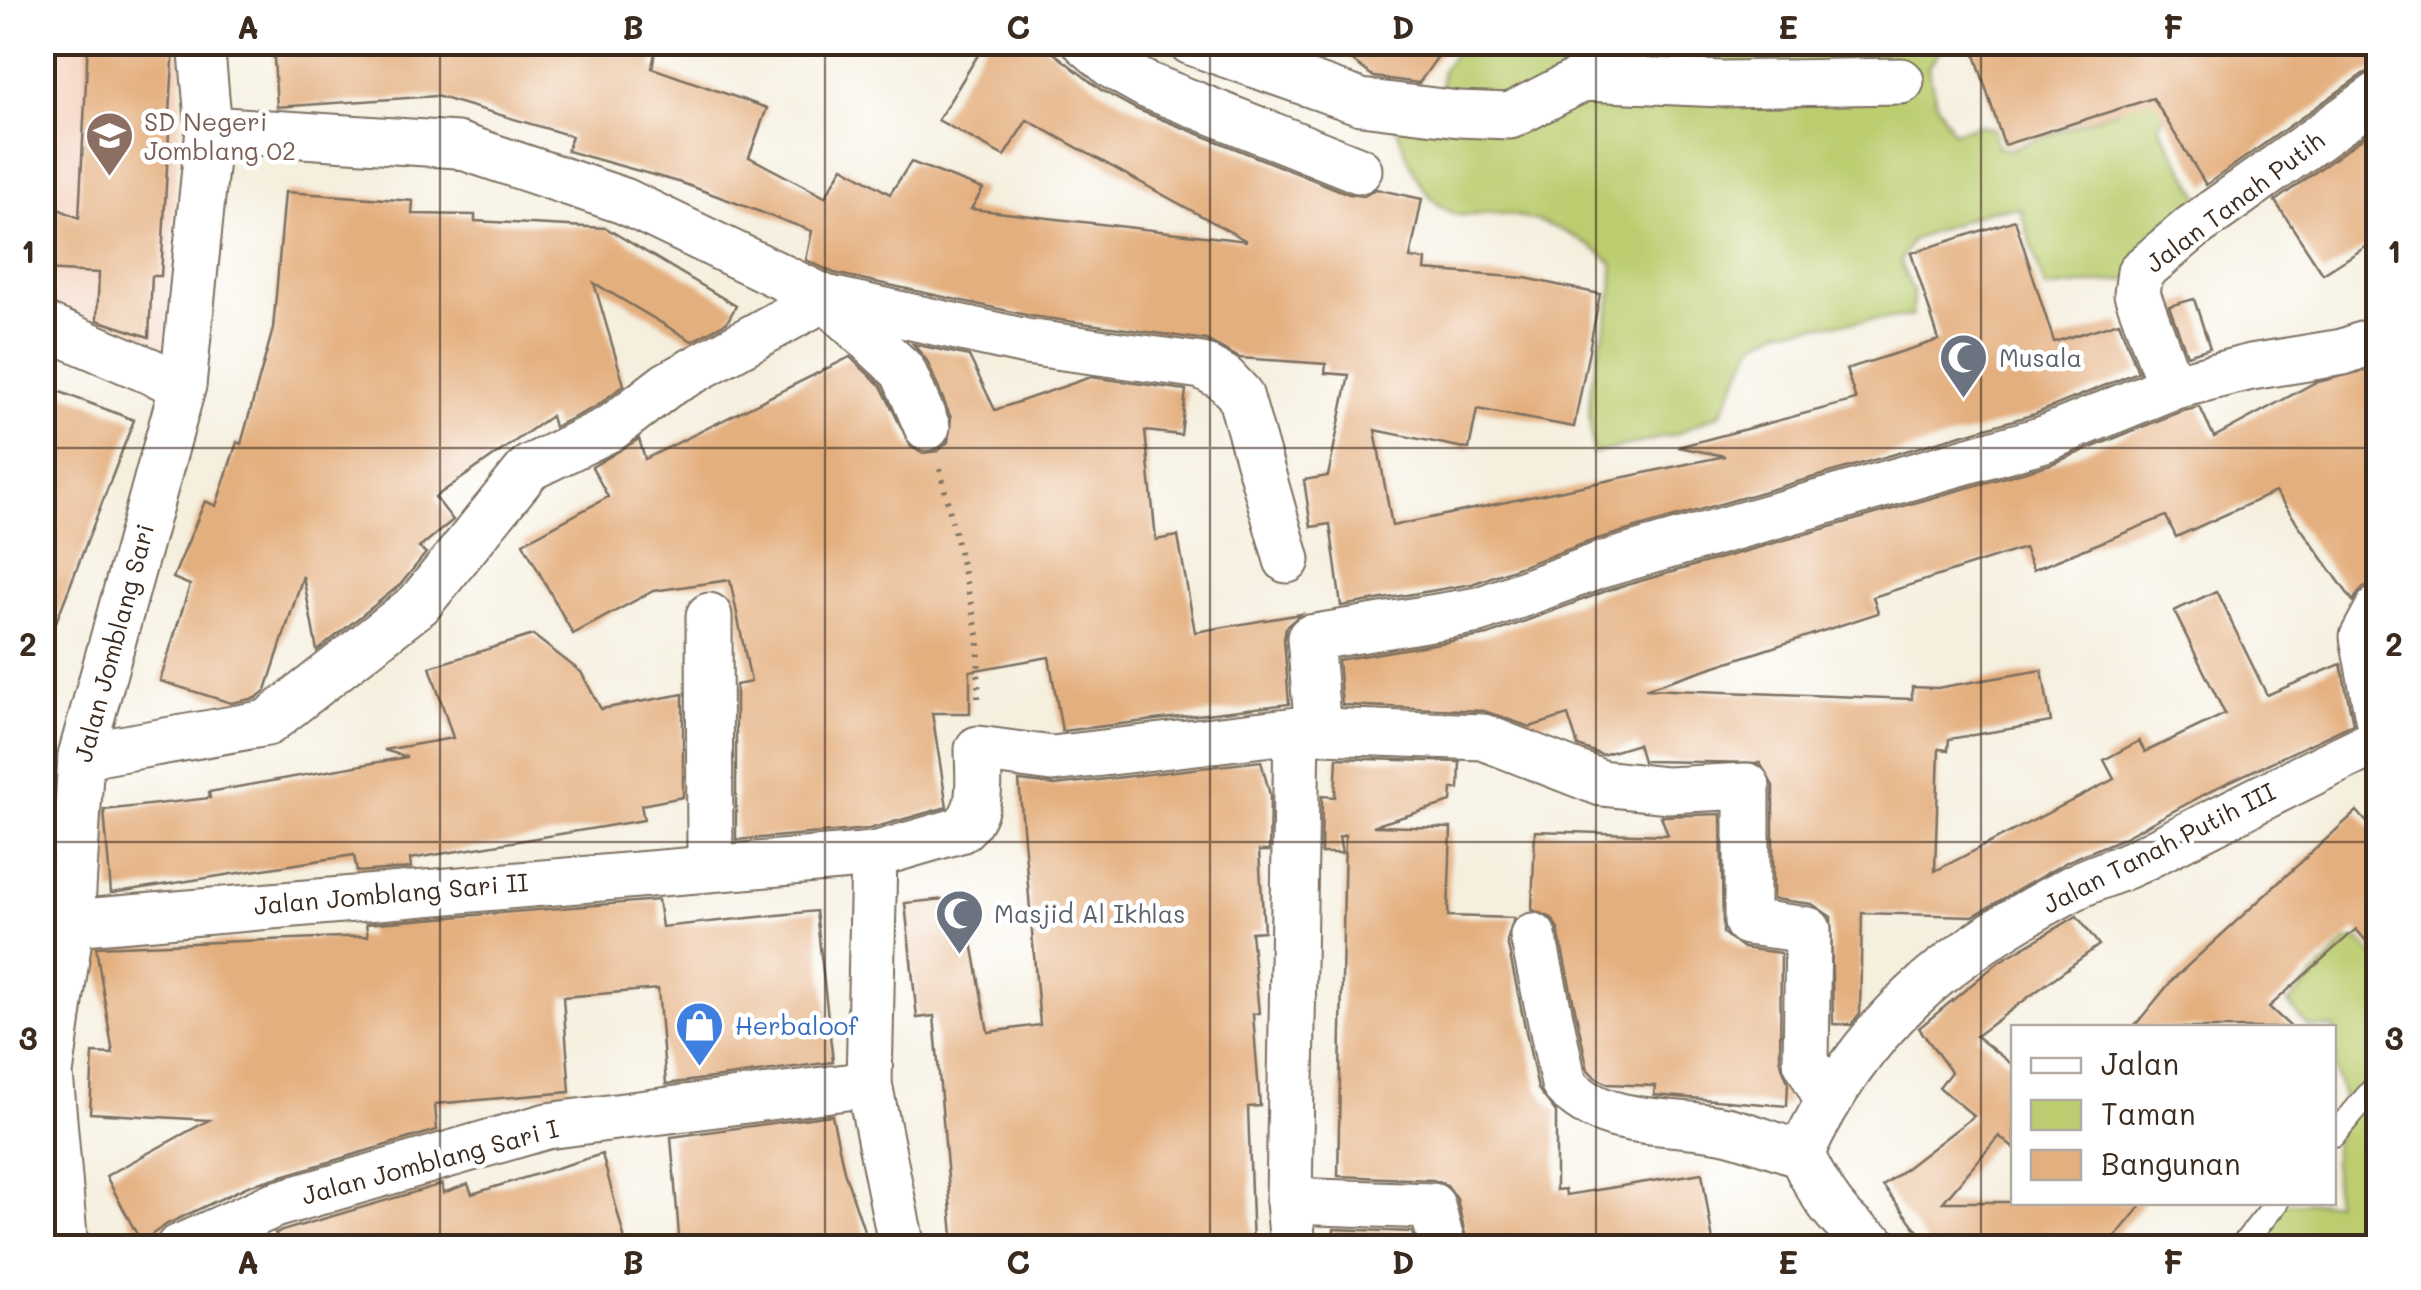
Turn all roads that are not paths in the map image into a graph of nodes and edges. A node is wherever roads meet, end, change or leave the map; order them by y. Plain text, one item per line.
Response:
1 (201, 42) edge
2 (1085, 42) edge
3 (1190, 42) edge
4 (1249, 54) edge
5 (1901, 81) dead end
6 (2378, 95) edge
7 (209, 129) junction
8 (1359, 170) dead end
9 (826, 298) junction
10 (42, 325) edge
11 (2378, 339) edge
12 (183, 385) junction
13 (2171, 387) junction
14 (927, 426) road end
15 (1287, 560) dead end
16 (2378, 608) edge
17 (709, 616) dead end
18 (2378, 718) edge
19 (1308, 731) junction
20 (2378, 741) edge
21 (81, 756) junction
22 (76, 816) junction
23 (874, 855) junction
24 (42, 858) edge
25 (710, 866) junction
26 (71, 922) junction
27 (1533, 936) dead end
28 (869, 1084) junction
29 (2371, 1091) dead end
30 (1826, 1098) junction
31 (2336, 1133) edge
32 (1801, 1154) junction
33 (1289, 1200) junction
34 (2275, 1205) edge
35 (1860, 1243) edge
36 (65, 1248) edge
37 (178, 1248) edge
38 (902, 1248) edge
39 (1292, 1248) edge
40 (1443, 1248) edge
41 (2240, 1248) edge

1 - 7 street, Jalan Jomblang Sari
2 - 8 street
3 - 4 street
4 - 5 street
6 - 13 street, Jalan Tanah Putih
7 - 9 street
7 - 12 street, Jalan Jomblang Sari
9 - 14 street
9 - 15 street
9 - 21 street
10 - 12 street
11 - 13 street
12 - 21 street, Jalan Jomblang Sari
13 - 19 street
16 - 18 street
17 - 25 street
19 - 23 street, Jalan Jomblang Sari II
19 - 30 street
19 - 33 street
20 - 30 street, Jalan Tanah Putih III
21 - 22 street, Jalan Jomblang Sari
22 - 24 street
22 - 26 street, Jalan Jomblang Sari
23 - 25 street, Jalan Jomblang Sari II
23 - 28 street
25 - 26 street, Jalan Jomblang Sari II
26 - 36 street, Jalan Jomblang Sari
27 - 32 street
28 - 37 street, Jalan Jomblang Sari I
28 - 38 street
29 - 31 lane
30 - 32 street, Jalan Tanah Putih III
32 - 35 street
33 - 39 street
33 - 40 street
34 - 41 lane

